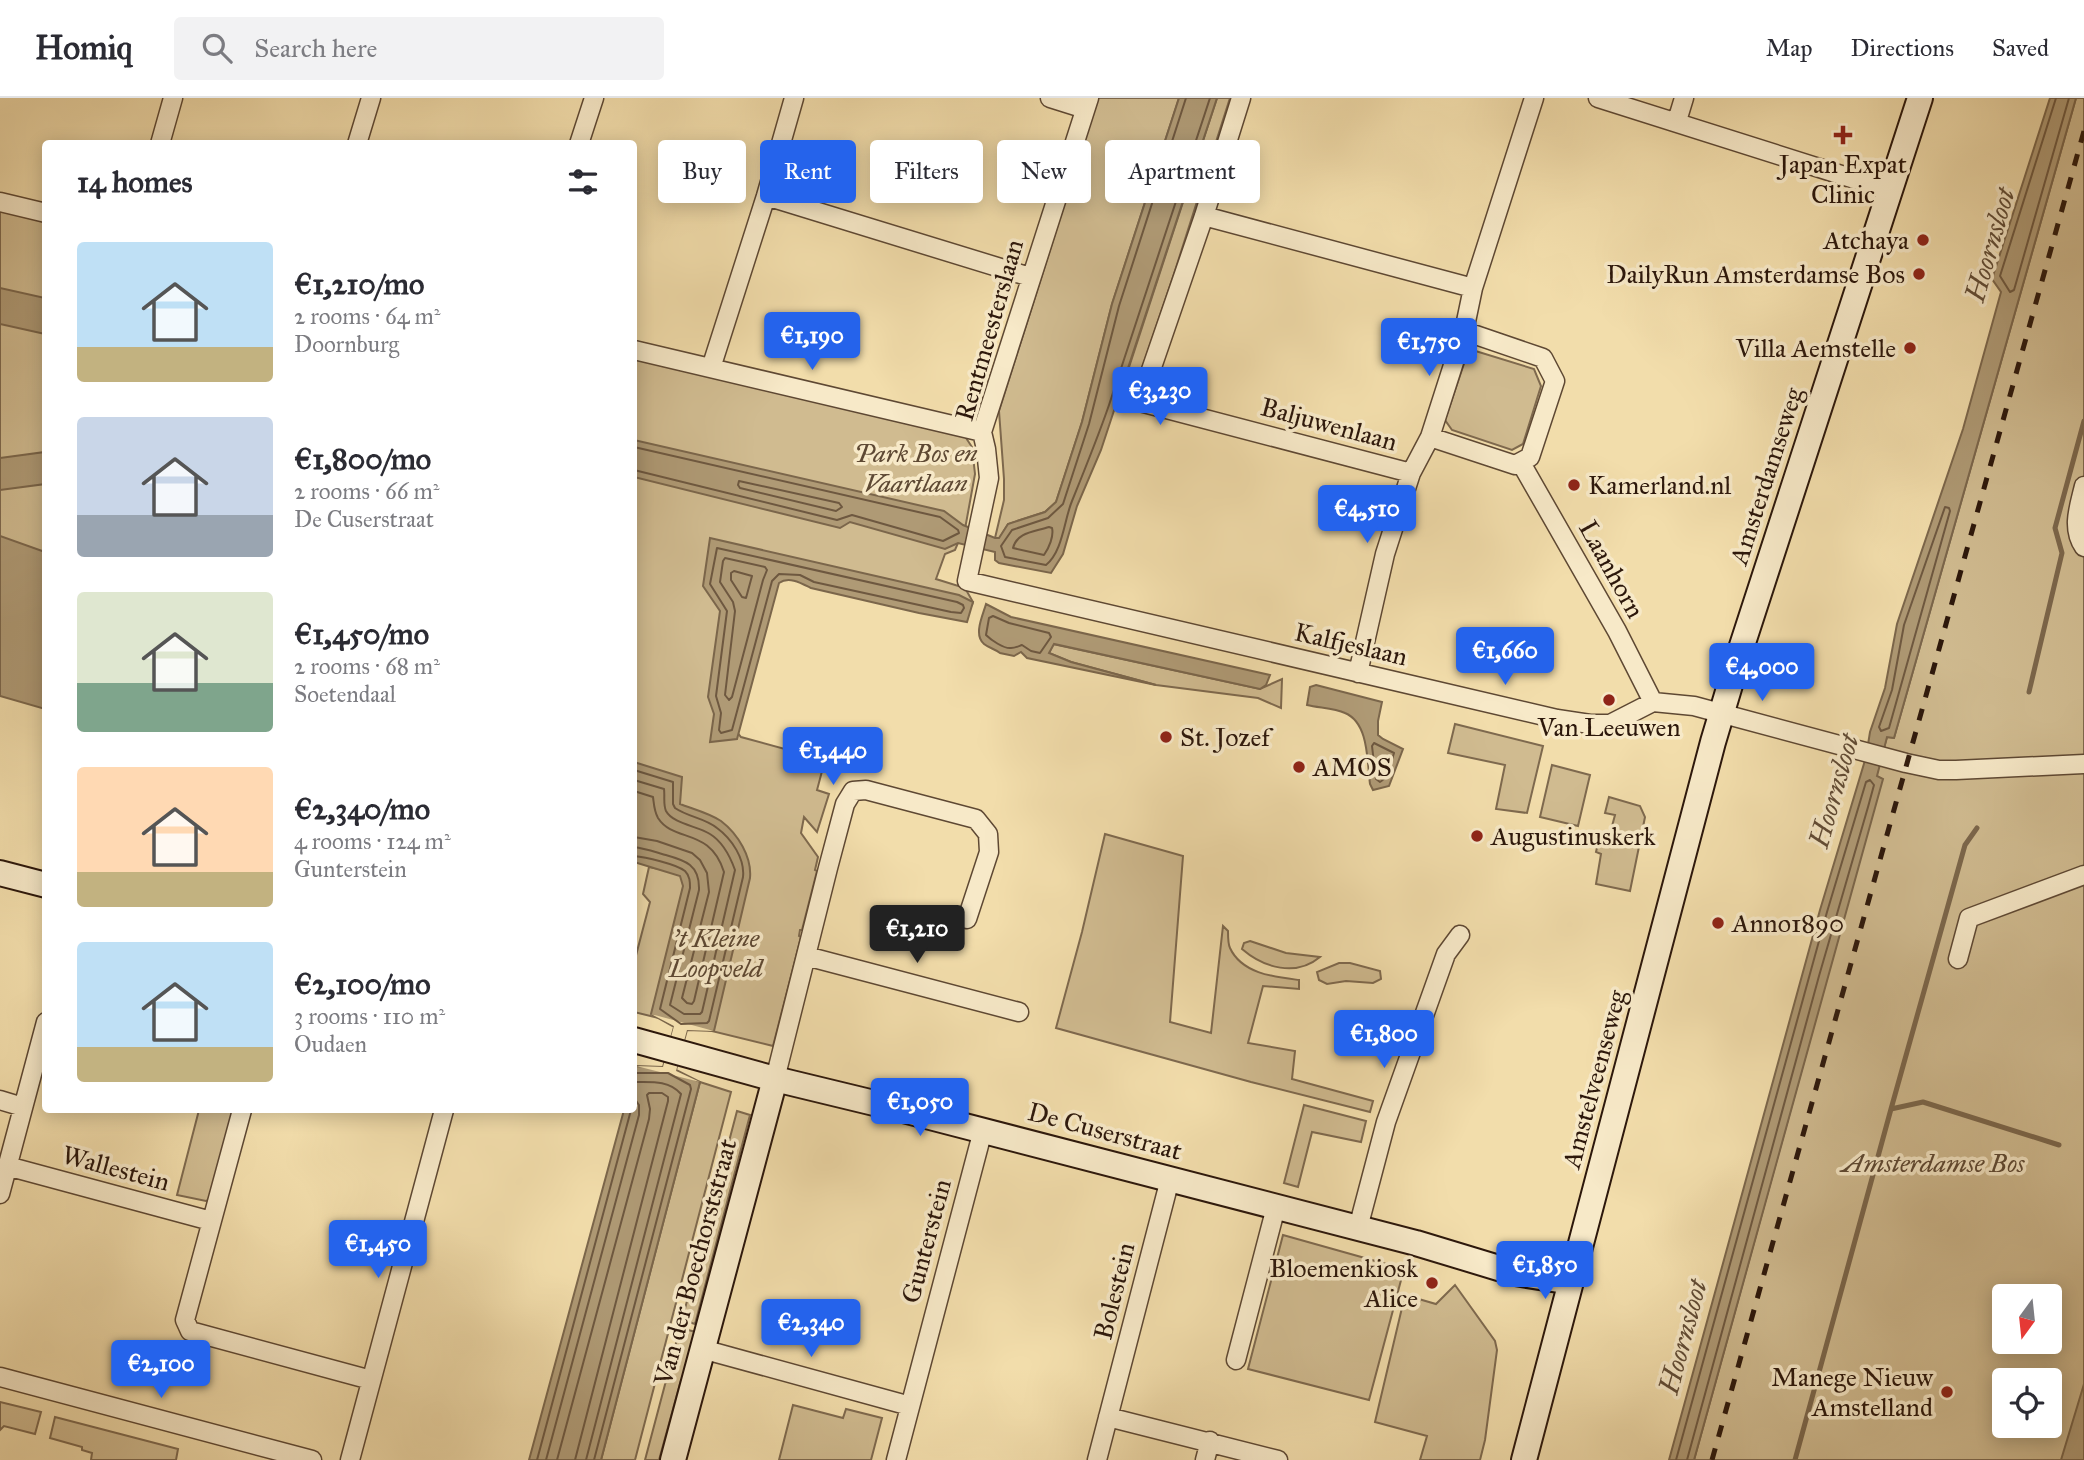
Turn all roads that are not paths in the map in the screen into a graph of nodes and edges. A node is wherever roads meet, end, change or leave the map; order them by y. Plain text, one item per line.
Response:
1 (173, 98) edge
2 (371, 98) edge
3 (594, 98) edge
4 (794, 98) edge
5 (1050, 98) edge
6 (1241, 98) edge
7 (1534, 98) edge
8 (1598, 98) edge
9 (1684, 98) edge
10 (1920, 98) edge
11 (1087, 103) edge
12 (1677, 121) junction
13 (161, 140) edge
14 (358, 140) edge
15 (580, 140) edge
16 (782, 140) edge
17 (1889, 190) junction
18 (0, 202) edge
19 (764, 203) edge
20 (789, 203) edge
21 (42, 212) edge
22 (1205, 216) junction
23 (1031, 277) junction
24 (1473, 288) junction
25 (1464, 331) junction
26 (637, 351) edge
27 (711, 368) junction
28 (982, 432) junction
29 (1430, 437) junction
30 (1521, 463) junction
31 (1411, 473) junction
32 (2084, 487) edge
33 (2084, 547) edge
34 (967, 580) joint
35 (1358, 673) junction
36 (1653, 702) junction
37 (1722, 713) junction
38 (2084, 764) edge
39 (0, 873) edge
40 (2084, 875) edge
41 (42, 884) edge
42 (967, 919) dead end
43 (1460, 935) dead end
44 (806, 957) junction
45 (1958, 959) dead end
46 (1019, 1012) dead end
47 (42, 1037) edge
48 (637, 1041) edge
49 (775, 1079) junction
50 (0, 1100) edge
51 (23, 1107) junction
52 (241, 1113) edge
53 (443, 1113) edge
54 (983, 1130) junction
55 (7, 1166) junction
56 (1170, 1179) junction
57 (0, 1194) edge
58 (1276, 1207) junction
59 (211, 1221) junction
60 (1358, 1228) junction
61 (1571, 1282) junction
62 (702, 1349) junction
63 (1236, 1360) dead end
64 (0, 1377) edge
65 (371, 1380) junction
66 (910, 1406) junction
67 (1108, 1416) junction
68 (1210, 1441) junction
69 (312, 1460) edge
70 (350, 1460) edge
71 (673, 1460) edge
72 (896, 1460) edge
73 (1097, 1460) edge
74 (1205, 1460) edge
75 (1278, 1460) edge
76 (1524, 1460) edge

1 - 13 street
2 - 14 street
3 - 15 street
4 - 16 street
5 - 11 street
6 - 22 street
7 - 24 street
8 - 12 street
9 - 12 street
10 - 17 main road, Amsterdamseweg
11 - 23 street, Rentmeesterslaan
12 - 17 street
17 - 37 main road, Amsterdamseweg
18 - 21 street
19 - 27 street
20 - 23 street
22 - 24 street
22 - 31 street, Baljuwenlaan
23 - 28 street, Rentmeesterslaan
24 - 25 street
25 - 29 street
25 - 30 street
26 - 27 street
27 - 28 street
28 - 34 street, Rentmeesterslaan
29 - 30 street
29 - 31 street
30 - 36 street, Laanhorn
31 - 35 street
32 - 33 street
34 - 35 street, Kalfjeslaan
35 - 36 street, Kalfjeslaan
36 - 37 street
37 - 38 street
37 - 61 main road, Amstelveenseweg
39 - 41 main road
40 - 45 street
42 - 44 street
43 - 60 street
44 - 46 street
44 - 49 street
47 - 51 street
48 - 49 main road, De Cuserstraat
49 - 54 main road, De Cuserstraat
49 - 62 main road, Van der Boechorststraat
50 - 51 street
51 - 55 street
52 - 59 street
53 - 65 street
54 - 56 main road, De Cuserstraat
54 - 66 street, Gunterstein
55 - 57 street
55 - 59 street, Wallestein
56 - 58 main road, De Cuserstraat
56 - 67 street, Bolestein
58 - 60 main road, De Cuserstraat
58 - 63 street
59 - 65 street
60 - 61 main road, De Cuserstraat
61 - 76 main road, Amstelveenseweg
62 - 66 street
62 - 71 main road, Van der Boechorststraat
64 - 69 street
65 - 70 street
66 - 72 street, Gunterstein
67 - 68 street
67 - 73 street, Bolestein
68 - 74 street
68 - 75 street

